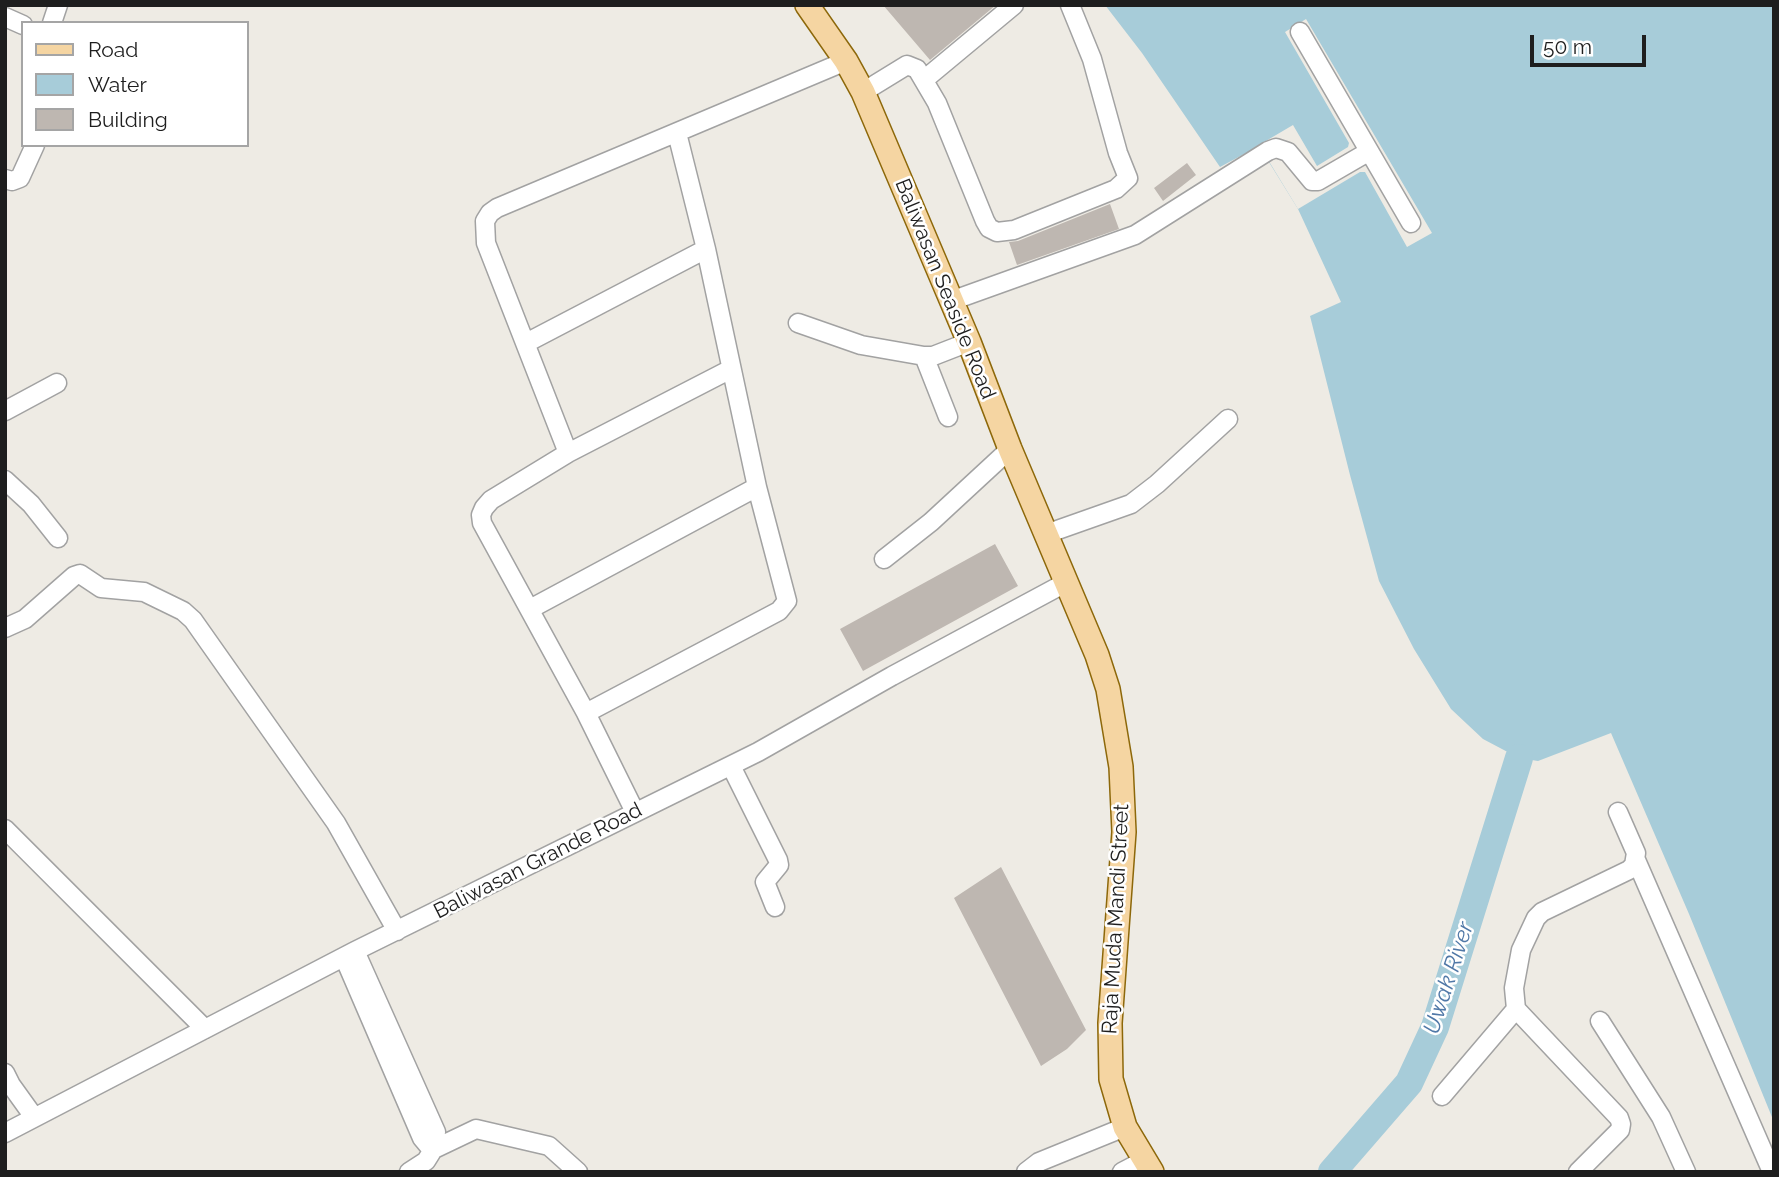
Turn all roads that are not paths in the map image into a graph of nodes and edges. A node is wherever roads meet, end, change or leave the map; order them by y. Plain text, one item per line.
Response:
1 (1014, 5) edge
2 (1070, 5) edge
3 (809, 6) edge
4 (5, 17) edge
5 (21, 24) edge
6 (1300, 32) dead end
7 (846, 61) junction
8 (925, 79) junction
9 (863, 92) junction
10 (677, 134) junction
11 (34, 147) edge
12 (1368, 152) junction
13 (5, 179) edge
14 (1411, 223) dead end
15 (706, 249) junction
16 (951, 301) junction
17 (798, 323) dead end
18 (969, 342) junction
19 (526, 343) junction
20 (924, 356) junction
21 (732, 369) junction
22 (57, 383) dead end
23 (5, 411) edge
24 (948, 417) dead end
25 (1228, 419) dead end
26 (1010, 449) junction
27 (568, 453) junction
28 (5, 480) edge
29 (757, 487) junction
30 (1046, 534) junction
31 (58, 538) dead end
32 (884, 559) dead end
33 (1067, 582) junction
34 (530, 609) junction
35 (5, 628) edge
36 (586, 713) junction
37 (731, 766) junction
38 (635, 812) junction
39 (1618, 812) dead end
40 (5, 829) edge
41 (1636, 860) junction
42 (775, 907) dead end
43 (397, 931) junction
44 (349, 954) junction
45 (1516, 1009) junction
46 (1600, 1021) dead end
47 (205, 1029) junction
48 (5, 1073) edge
49 (1442, 1096) dead end
50 (34, 1117) junction
51 (1125, 1127) junction
52 (5, 1133) edge
53 (432, 1150) junction
54 (1148, 1166) edge
55 (409, 1172) edge
56 (578, 1172) edge
57 (1026, 1172) edge
58 (1122, 1172) edge
59 (1578, 1172) edge
60 (1686, 1172) edge
61 (1772, 1172) edge

1 - 8 street
2 - 8 street
3 - 7 main road, Baliwasan Seaside Road
4 - 5 street
6 - 12 street
7 - 9 main road, Baliwasan Seaside Road
7 - 10 street
8 - 9 street
9 - 16 main road, Baliwasan Seaside Road
10 - 15 street
10 - 19 street
11 - 13 street
12 - 14 street
12 - 16 street
15 - 19 street
15 - 21 street
16 - 18 main road, Baliwasan Seaside Road
17 - 20 street
18 - 20 street
18 - 26 main road, Baliwasan Seaside Road
19 - 27 street
20 - 24 street
21 - 27 street
21 - 29 street
22 - 23 street
25 - 30 street
26 - 30 main road, Baliwasan Seaside Road
26 - 32 street
27 - 34 street
28 - 31 street
29 - 34 street
29 - 36 street
30 - 33 main road, Baliwasan Seaside Road
33 - 37 street, Baliwasan Grande Road
33 - 51 main road, Raja Muda Mandi Street
34 - 36 street
35 - 43 street
36 - 38 street
37 - 38 street, Baliwasan Grande Road
37 - 42 street
38 - 43 street, Baliwasan Grande Road
39 - 41 street
40 - 47 street
41 - 45 street
41 - 61 street
43 - 44 street, Baliwasan Grande Road
44 - 47 street, Baliwasan Grande Road
44 - 53 street
45 - 49 street
45 - 59 street
46 - 60 street
47 - 50 street, Baliwasan Grande Road
48 - 50 street
50 - 52 street, Baliwasan Grande Road
51 - 54 main road, Raja Muda Mandi Street
51 - 57 street
53 - 55 street
53 - 56 street
54 - 58 street

